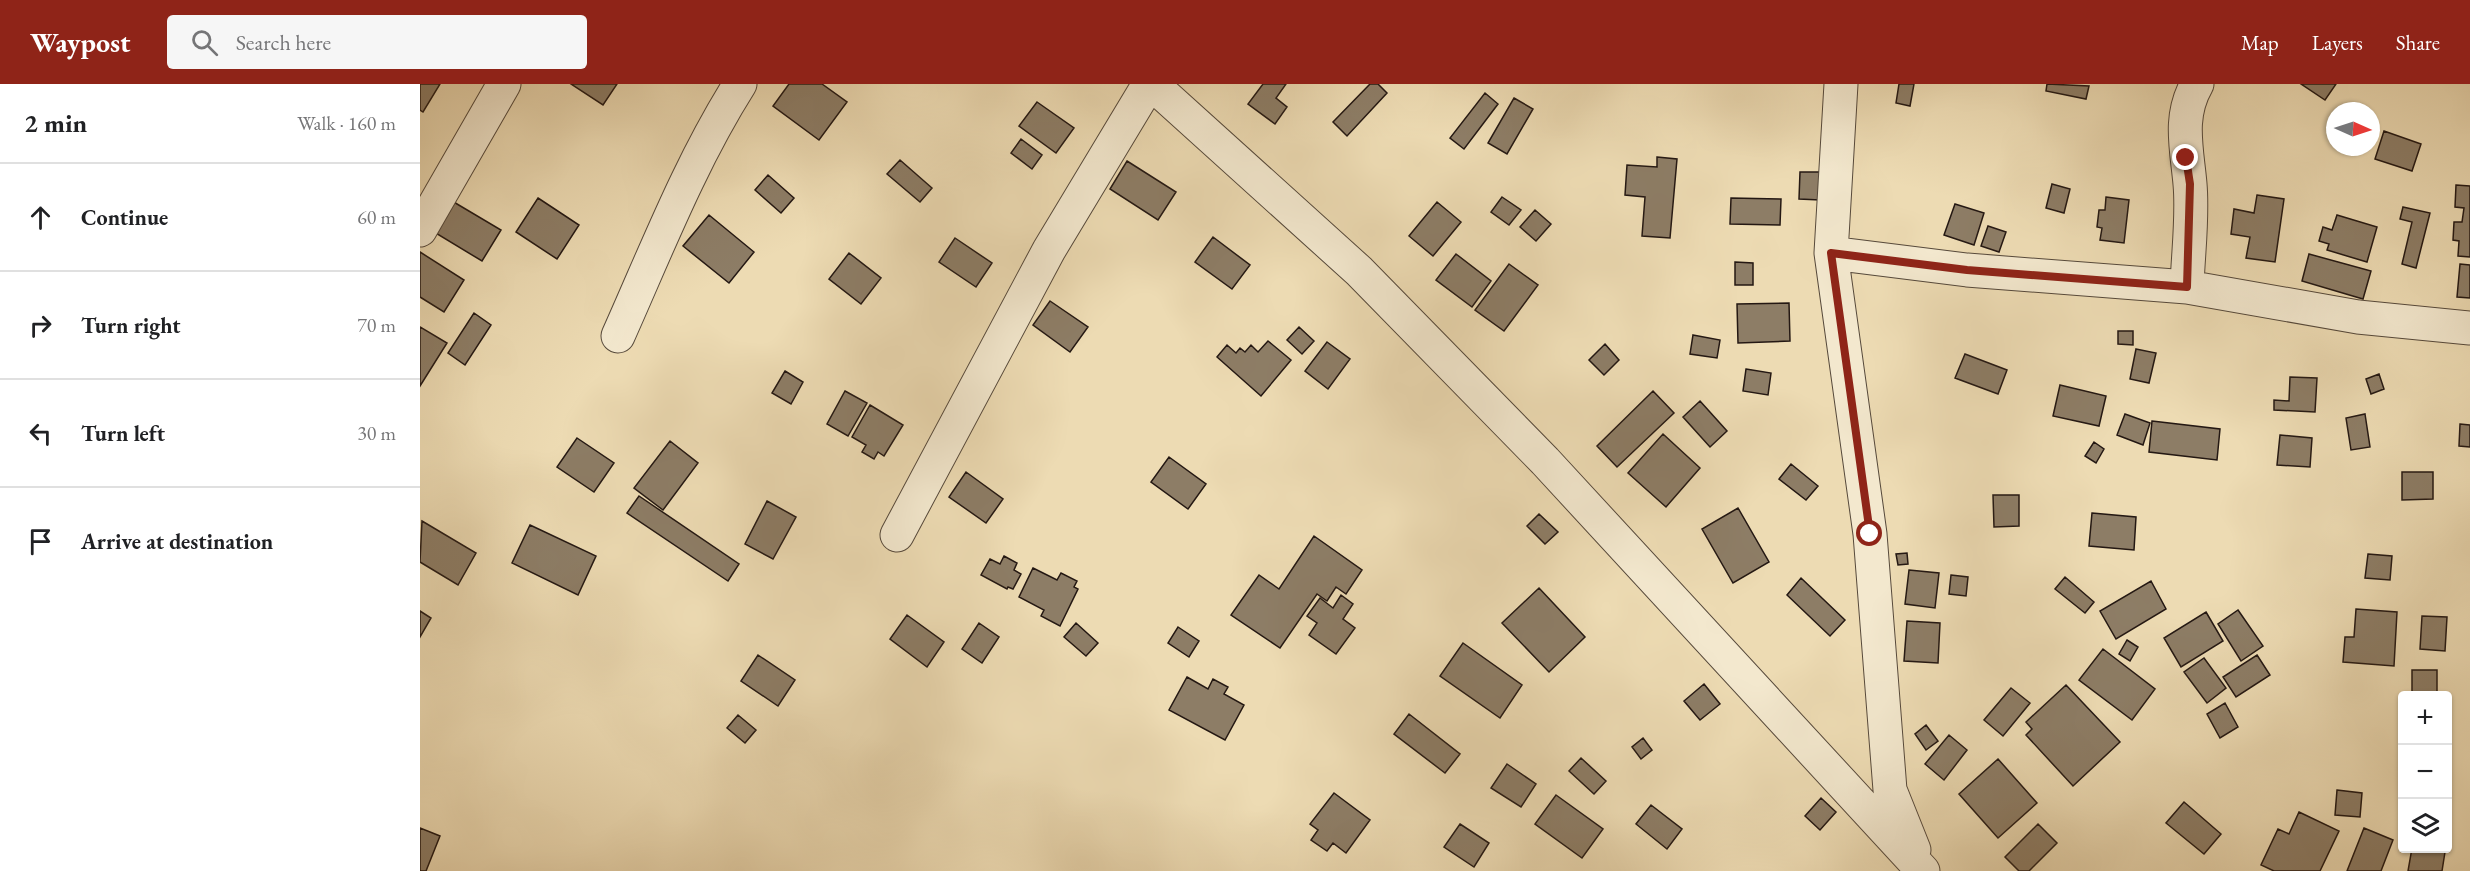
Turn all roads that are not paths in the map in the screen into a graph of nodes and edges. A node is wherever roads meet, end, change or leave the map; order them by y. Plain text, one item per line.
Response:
1 (504, 84) edge
2 (740, 84) edge
3 (1151, 84) edge
4 (1841, 84) edge
5 (2196, 84) edge
6 (420, 230) edge
7 (1831, 253) junction
8 (2187, 287) junction
9 (2470, 328) edge
10 (618, 336) dead end
11 (897, 535) dead end
12 (1923, 871) edge
13 (1929, 871) edge

1 - 6 street
2 - 10 street
3 - 11 street
3 - 12 street
4 - 7 street
5 - 8 street
7 - 8 street
7 - 13 street
8 - 9 street

